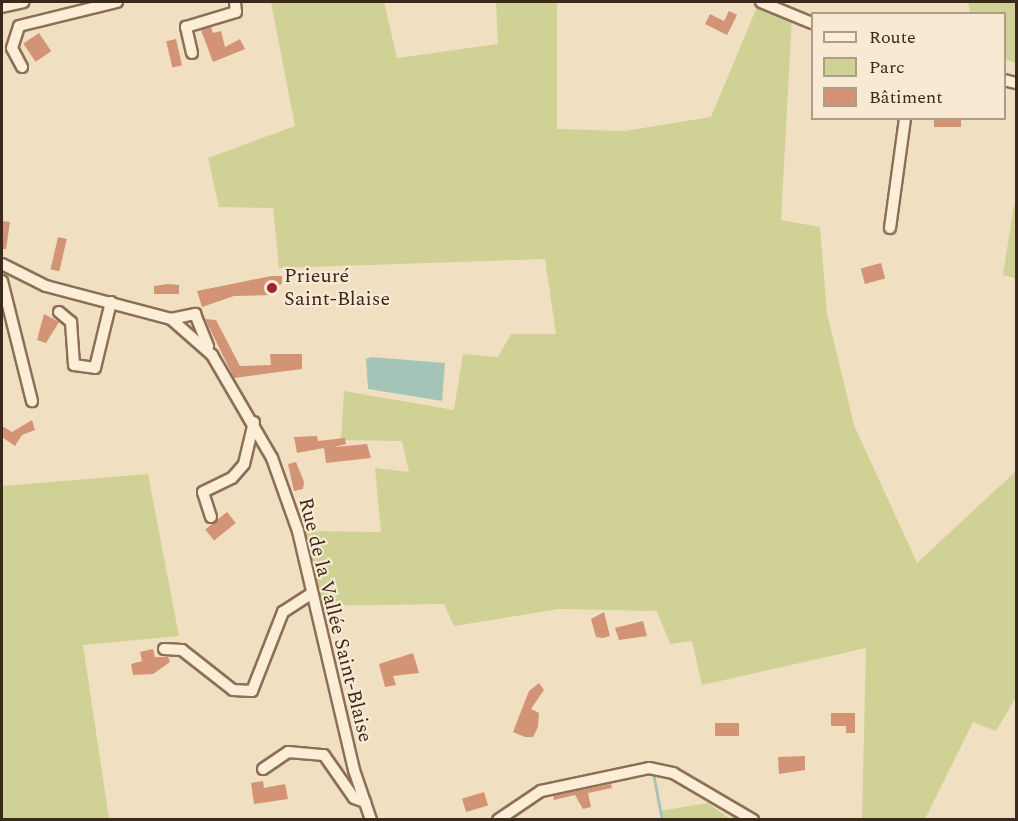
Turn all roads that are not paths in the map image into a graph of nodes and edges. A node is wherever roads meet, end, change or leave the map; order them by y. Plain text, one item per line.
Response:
1 (23, 2) edge
2 (117, 2) edge
3 (235, 2) edge
4 (761, 2) edge
5 (2, 7) edge
6 (811, 22) edge
7 (192, 53) dead end
8 (22, 67) dead end
9 (905, 120) edge
10 (890, 228) dead end
11 (2, 264) edge
12 (2, 281) edge
13 (111, 302) junction
14 (59, 312) dead end
15 (171, 319) junction
16 (212, 355) junction
17 (32, 401) dead end
18 (254, 422) junction
19 (211, 517) dead end
20 (312, 592) junction
21 (164, 649) dead end
22 (263, 769) dead end
23 (365, 802) junction
24 (371, 819) edge
25 (498, 819) edge
26 (753, 819) edge

1 - 5 street
2 - 8 street
3 - 7 street
4 - 6 street
9 - 10 street
11 - 13 street, Rue de la Vallée Saint-Blaise
12 - 17 street
13 - 14 street
13 - 15 street, Rue de la Vallée Saint-Blaise
15 - 16 street, Rue de la Vallée Saint-Blaise
15 - 16 street
16 - 18 street, Rue de la Vallée Saint-Blaise
18 - 19 street
18 - 20 street, Rue de la Vallée Saint-Blaise
20 - 21 street
20 - 23 street, Rue de la Vallée Saint-Blaise
22 - 23 street
23 - 24 street, Rue de la Vallée Saint-Blaise
25 - 26 street

